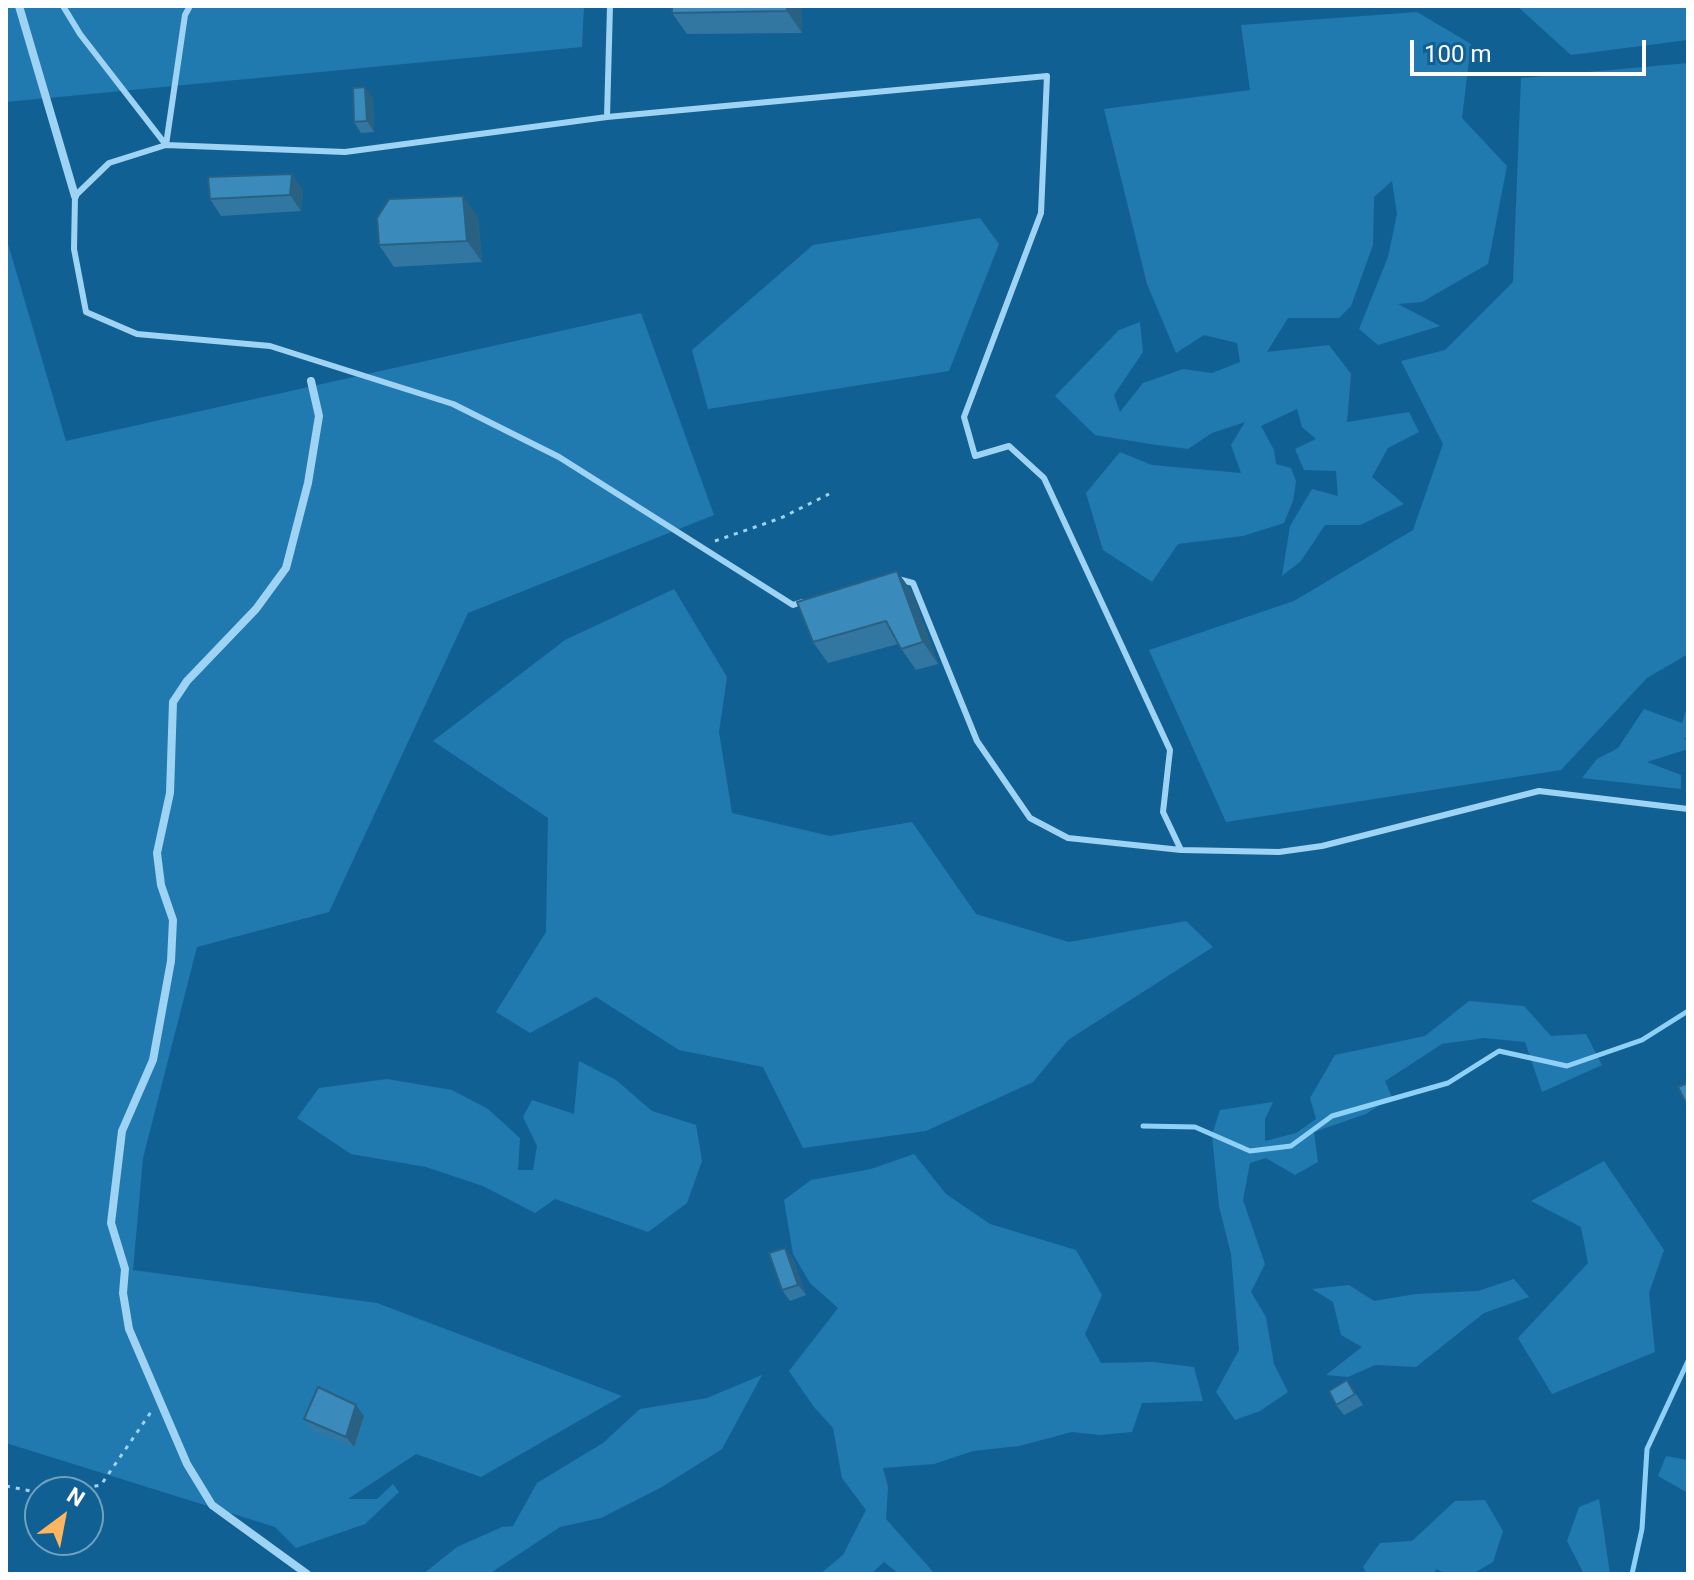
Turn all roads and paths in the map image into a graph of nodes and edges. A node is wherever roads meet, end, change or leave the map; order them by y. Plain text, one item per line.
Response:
1 (19, 6) edge
2 (63, 6) edge
3 (190, 6) edge
4 (610, 6) edge
5 (607, 117) junction
6 (166, 145) junction
7 (75, 196) junction
8 (311, 381) dead end
9 (829, 494) dead end
10 (703, 545) junction
11 (883, 581) edge
12 (808, 601) edge
13 (1688, 809) edge
14 (1181, 850) junction
15 (159, 1399) junction
16 (104, 1481) edge
17 (307, 1574) edge

1 - 7 street
2 - 6 lane
3 - 6 lane
4 - 5 lane
5 - 6 lane
5 - 14 lane
6 - 7 lane
7 - 10 lane
8 - 15 street
9 - 10 path
10 - 12 lane
11 - 14 lane
13 - 14 lane
15 - 16 path
15 - 17 street

